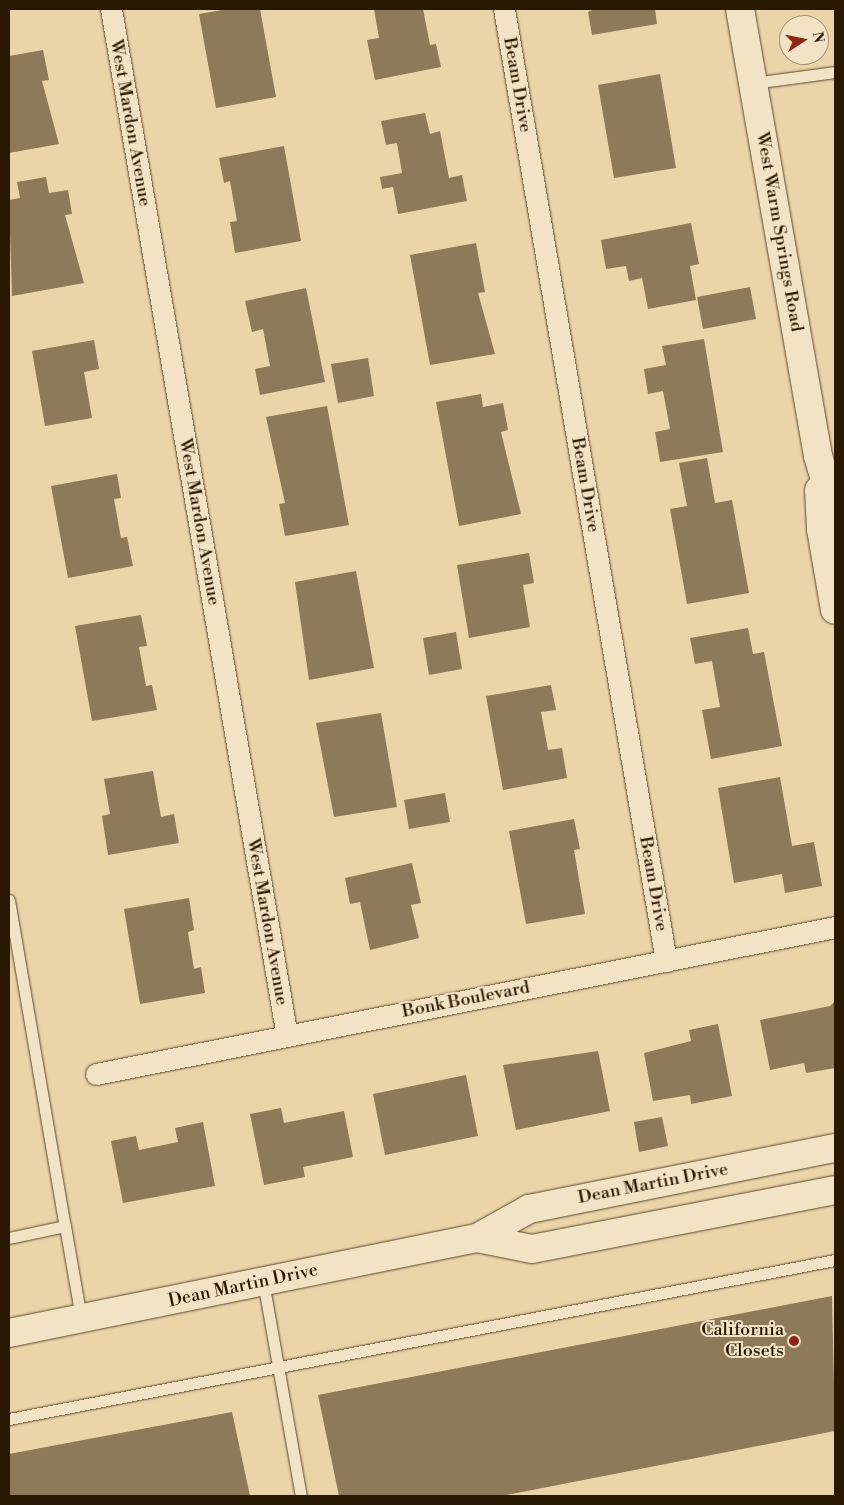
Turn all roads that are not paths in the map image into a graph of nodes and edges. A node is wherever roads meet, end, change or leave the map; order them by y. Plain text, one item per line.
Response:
1 (111, 9) edge
2 (504, 9) edge
3 (740, 9) edge
4 (835, 72) edge
5 (753, 83) junction
6 (827, 454) edge
7 (835, 513) edge
8 (835, 610) edge
9 (9, 900) edge
10 (835, 927) edge
11 (666, 960) junction
12 (287, 1036) junction
13 (96, 1074) dead end
14 (835, 1148) edge
15 (835, 1190) edge
16 (65, 1226) junction
17 (9, 1238) edge
18 (477, 1238) junction
19 (835, 1260) edge
20 (263, 1281) junction
21 (81, 1319) junction
22 (9, 1333) edge
23 (277, 1367) junction
24 (9, 1419) edge
25 (302, 1496) edge

1 - 12 street, West Mardon Avenue
2 - 11 street, Beam Drive
3 - 5 main road, West Warm Springs Road
4 - 5 lane
5 - 6 main road, West Warm Springs Road
6 - 7 main road, West Warm Springs Road
6 - 8 main road, West Warm Springs Road
9 - 16 lane
10 - 11 street, Bonk Boulevard
11 - 12 street, Bonk Boulevard
12 - 13 street, Bonk Boulevard
14 - 18 main road, Dean Martin Drive
15 - 18 main road, Dean Martin Drive
16 - 17 lane
16 - 21 lane
18 - 20 main road, Dean Martin Drive
19 - 23 lane
20 - 21 main road, Dean Martin Drive
20 - 23 lane
21 - 22 main road, Dean Martin Drive
23 - 24 lane
23 - 25 lane

